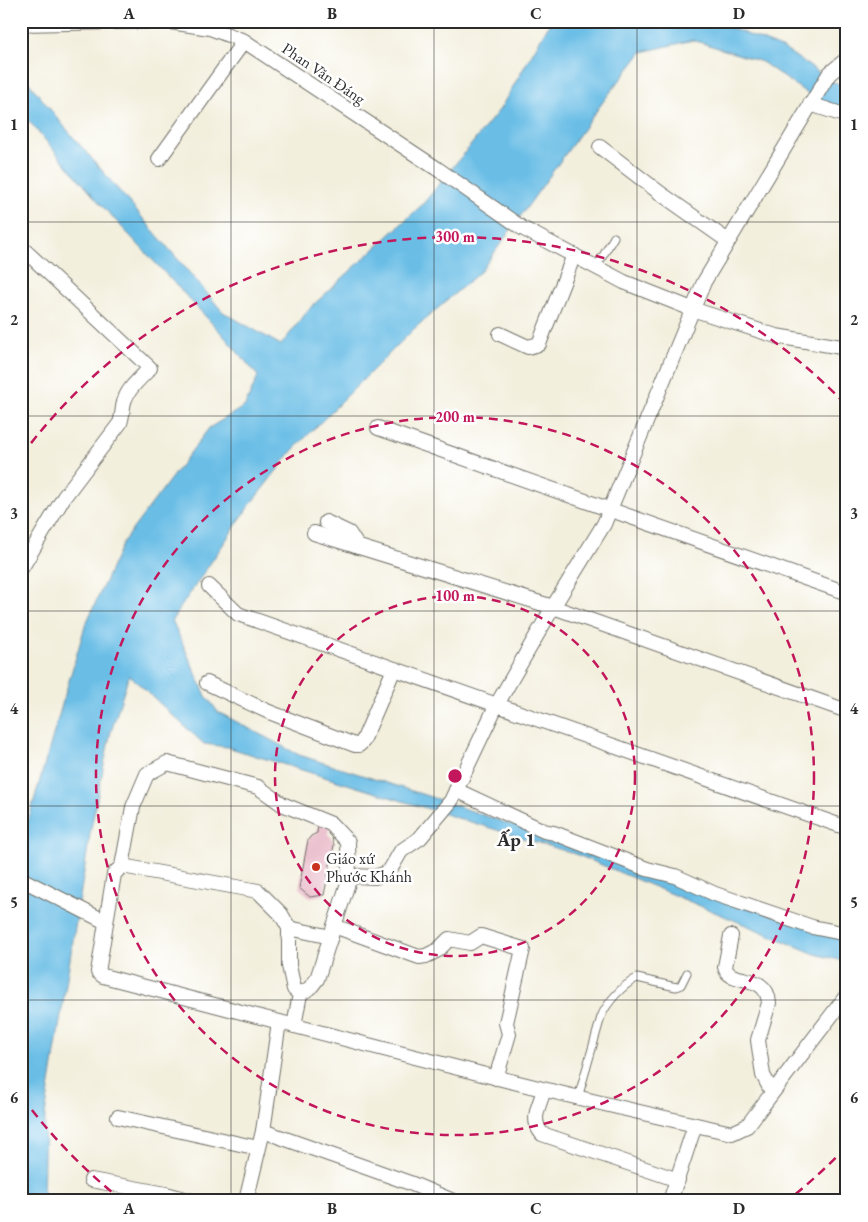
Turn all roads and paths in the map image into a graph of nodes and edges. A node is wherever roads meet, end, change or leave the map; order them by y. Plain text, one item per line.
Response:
1 (163, 21) edge
2 (21, 24) edge
3 (212, 25) edge
4 (244, 41) junction
5 (847, 59) edge
6 (811, 102) junction
7 (847, 116) edge
8 (600, 147) dead end
9 (159, 159) dead end
10 (612, 240) dead end
11 (728, 241) junction
12 (21, 247) edge
13 (574, 255) junction
14 (600, 261) junction
15 (694, 305) junction
16 (500, 334) dead end
17 (847, 348) edge
18 (378, 428) dead end
19 (610, 510) junction
20 (326, 522) dead end
21 (314, 533) dead end
22 (358, 547) junction
23 (21, 569) edge
24 (209, 586) dead end
25 (847, 593) edge
26 (553, 607) junction
27 (394, 669) junction
28 (207, 683) dead end
29 (496, 706) junction
30 (847, 711) edge
31 (454, 796) junction
32 (847, 828) edge
33 (122, 866) junction
34 (21, 879) edge
35 (349, 880) junction
36 (106, 922) junction
37 (289, 928) junction
38 (333, 931) junction
39 (847, 934) edge
40 (731, 936) dead end
41 (687, 973) dead end
42 (300, 994) junction
43 (847, 995) edge
44 (279, 1022) junction
45 (294, 1026) junction
46 (496, 1078) junction
47 (544, 1090) junction
48 (772, 1092) junction
49 (578, 1098) junction
50 (118, 1117) dead end
51 (694, 1125) junction
52 (263, 1131) junction
53 (258, 1148) junction
54 (91, 1180) dead end
55 (678, 1180) junction
56 (192, 1201) edge
57 (246, 1201) edge
58 (453, 1201) edge
59 (670, 1201) edge

1 - 2 street, Phan Văn Đáng
1 - 3 street, Phan Văn Đáng
3 - 4 street, Phan Văn Đáng
4 - 9 street
4 - 13 street, Phan Văn Đáng
5 - 6 street
6 - 7 street
6 - 11 street
8 - 11 street
10 - 14 lane
11 - 15 street
12 - 23 street
13 - 14 street, Phan Văn Đáng
13 - 16 street
14 - 15 street, Phan Văn Đáng
15 - 17 street, Phan Văn Đáng
15 - 19 street
18 - 19 street
19 - 25 street
19 - 26 street
20 - 22 street
21 - 22 street
22 - 26 street
24 - 27 street
26 - 29 street
26 - 30 street
27 - 28 street
27 - 29 street
29 - 31 street
29 - 32 street
31 - 35 street
31 - 39 street
33 - 35 street
33 - 36 street
33 - 37 street
34 - 36 street
35 - 38 street
36 - 44 street
37 - 38 street
37 - 42 street
38 - 42 street
38 - 46 street
40 - 48 street
41 - 49 lane
42 - 45 street
43 - 48 street
44 - 45 street
44 - 52 street
45 - 46 street
46 - 47 street
47 - 49 street
47 - 55 street
48 - 51 street
49 - 51 street
50 - 53 street
51 - 55 street
52 - 53 street
52 - 58 street
53 - 57 street
54 - 56 street
55 - 59 street

